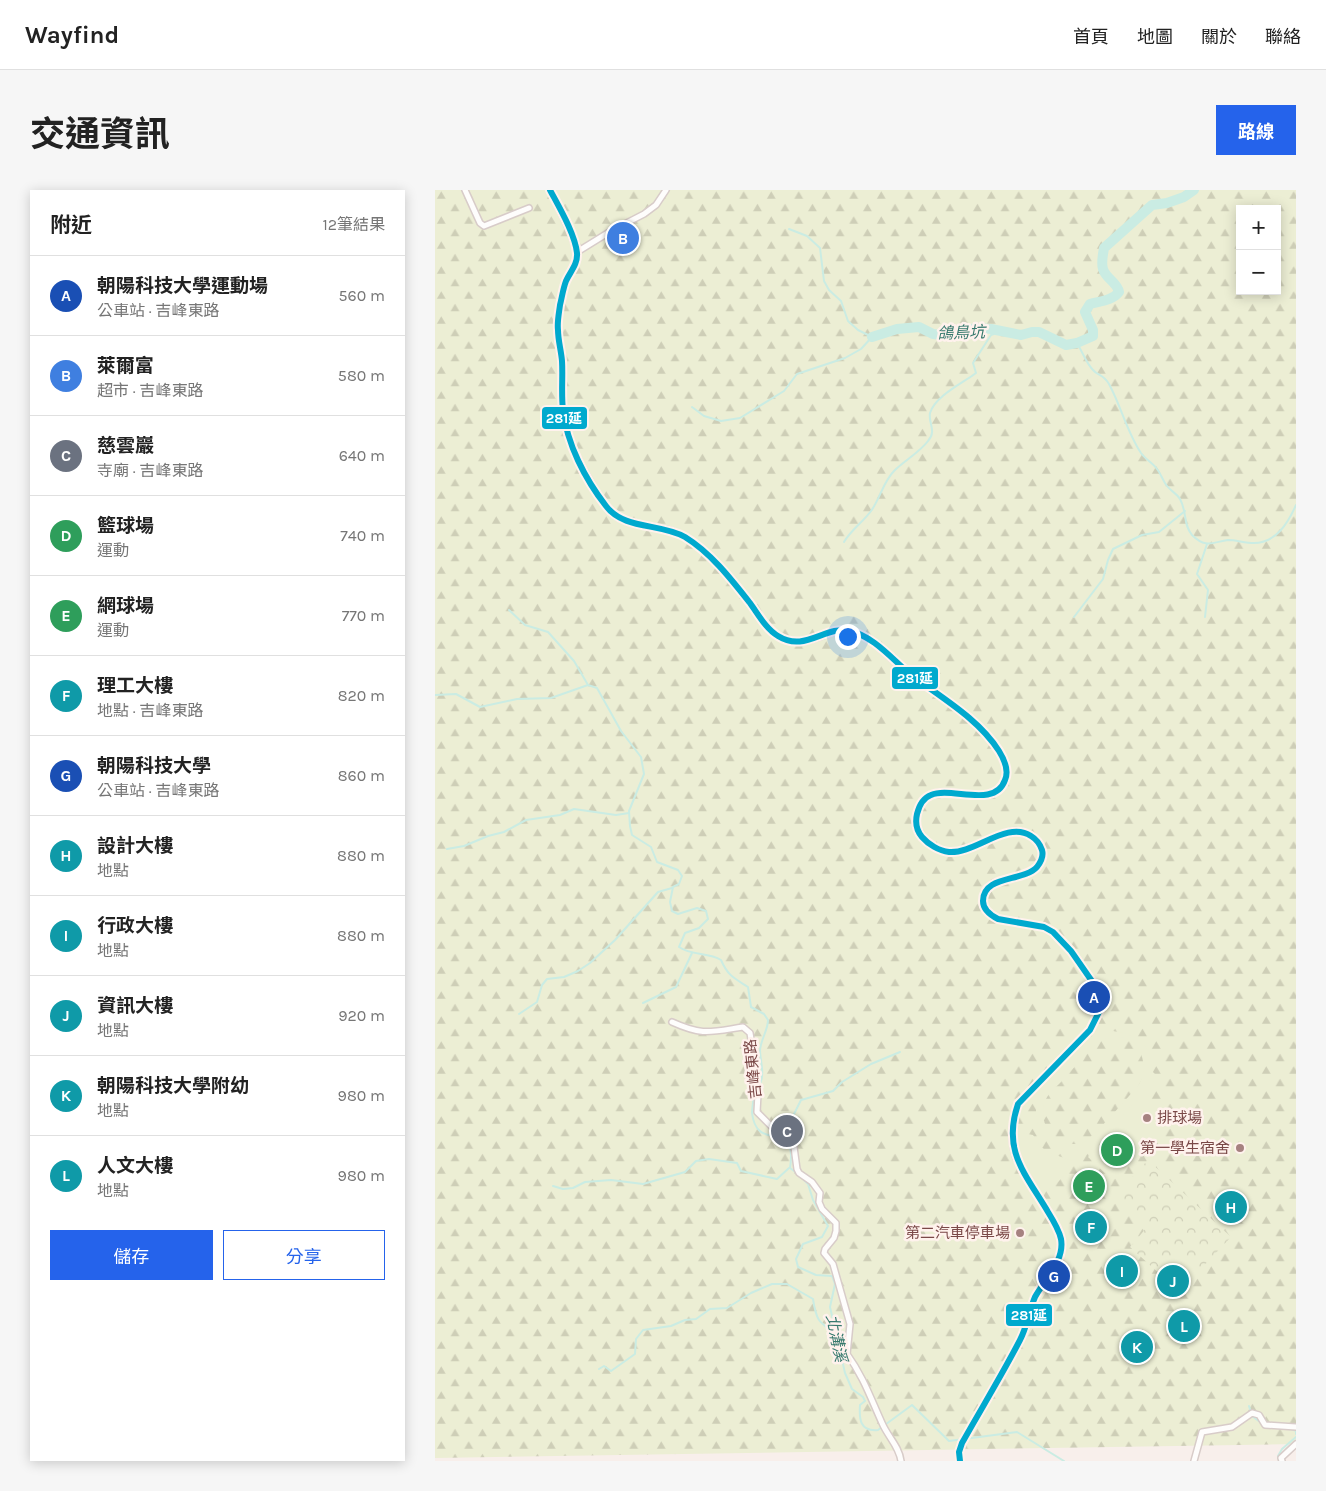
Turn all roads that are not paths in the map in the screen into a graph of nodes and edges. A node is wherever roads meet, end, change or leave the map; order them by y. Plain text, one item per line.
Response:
1 (465, 190) edge
2 (550, 190) edge
3 (666, 190) edge
4 (529, 208) dead end
5 (577, 252) junction
6 (672, 1022) dead end
7 (1296, 1427) edge
8 (1296, 1444) edge
9 (901, 1461) edge
10 (960, 1461) edge
11 (1194, 1461) edge
12 (1282, 1461) edge

1 - 4 street
2 - 5 street
3 - 5 street
5 - 10 street
6 - 9 street, 吉峰東路
7 - 11 street
8 - 12 street

